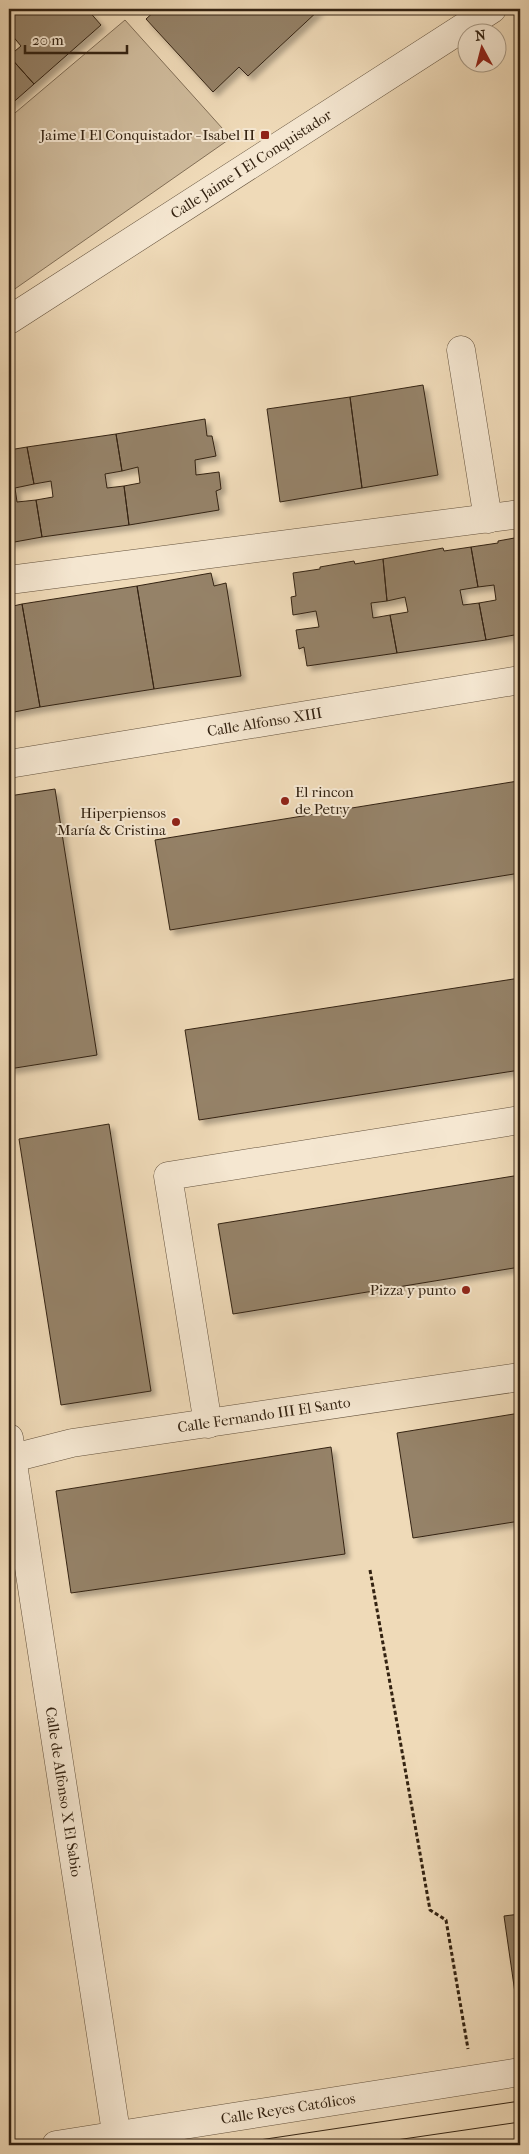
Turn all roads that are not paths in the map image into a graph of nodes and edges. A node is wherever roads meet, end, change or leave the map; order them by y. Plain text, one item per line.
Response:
1 (492, 9) edge
2 (9, 320) edge
3 (462, 350) dead end
4 (520, 514) edge
5 (488, 519) junction
6 (9, 580) edge
7 (520, 680) edge
8 (9, 764) edge
9 (520, 1120) edge
10 (520, 1377) edge
11 (208, 1424) junction
12 (10, 1452) edge
13 (520, 2072) edge
14 (117, 2141) edge
15 (56, 2145) edge

1 - 2 street, Calle Jaime I El Conquistador
3 - 5 street
4 - 5 street
5 - 6 street
7 - 8 street, Calle Alfonso XIII
9 - 11 street
10 - 11 street, Calle Fernando III El Santo
11 - 12 street, Calle Fernando III El Santo
12 - 14 street, Calle de Alfonso X El Sabio
13 - 14 street, Calle Reyes Católicos
14 - 15 street, Calle Reyes Católicos

